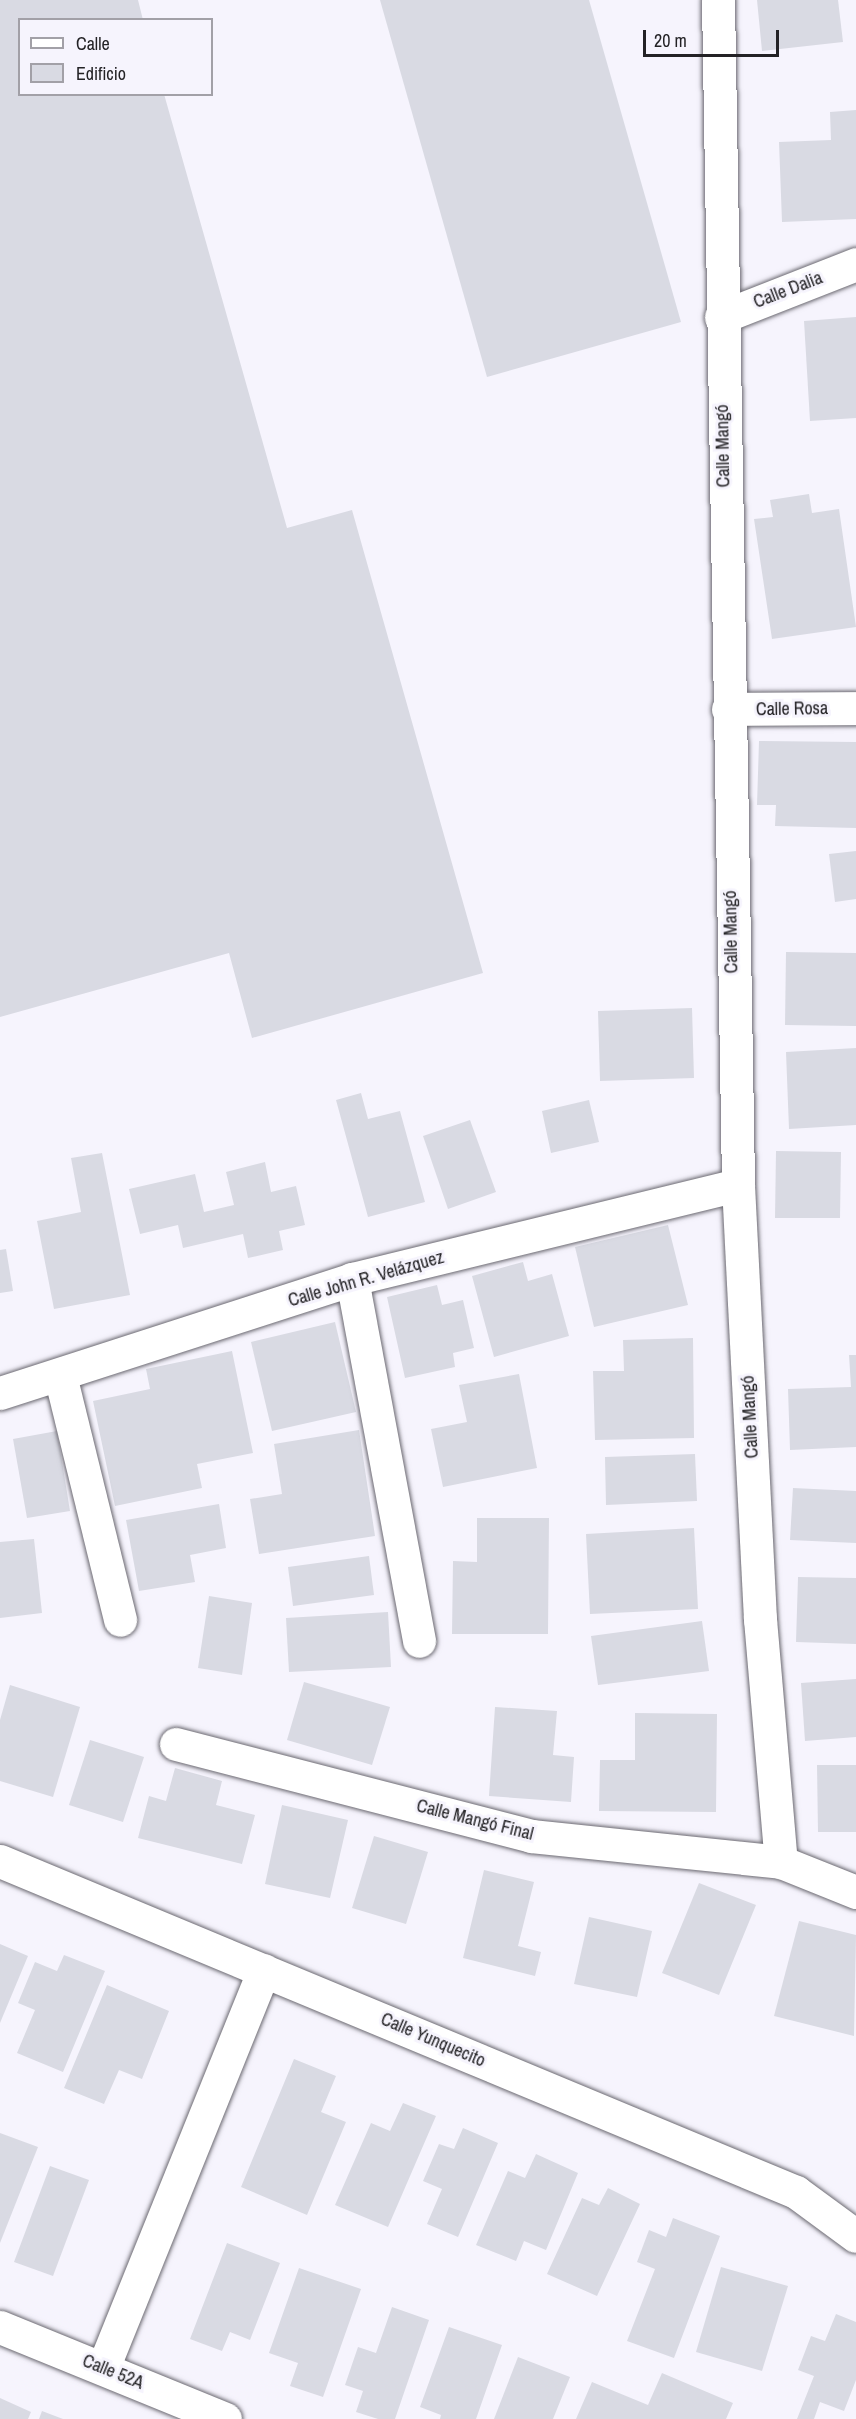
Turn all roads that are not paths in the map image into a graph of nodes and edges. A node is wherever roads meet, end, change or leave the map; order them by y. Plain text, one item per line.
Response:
1 (718, 0) edge
2 (856, 264) edge
3 (721, 317) junction
4 (856, 708) edge
5 (728, 709) junction
6 (738, 1185) junction
7 (352, 1279) junction
8 (60, 1375) junction
9 (0, 1393) edge
10 (120, 1620) dead end
11 (419, 1641) dead end
12 (176, 1744) dead end
13 (0, 1861) edge
14 (781, 1862) junction
15 (856, 1892) edge
16 (264, 1970) junction
17 (856, 2236) edge
18 (0, 2327) edge
19 (103, 2368) junction
20 (225, 2419) edge

1 - 3 street, Calle Mangó
2 - 3 street, Calle Dalia
3 - 5 street, Calle Mangó
4 - 5 street, Calle Rosa
5 - 6 street, Calle Mangó
6 - 7 street, Calle John R. Velázquez
6 - 14 street, Calle Mangó
7 - 8 street, Calle John R. Velázquez
7 - 11 street
8 - 9 street, Calle John R. Velázquez
8 - 10 street
12 - 14 street, Calle Mangó Final
13 - 16 street, Calle Yunquecito
14 - 15 street, Calle Mangó Final
16 - 17 street, Calle Yunquecito
16 - 19 street
18 - 19 street, Calle 52A
19 - 20 street, Calle 52A

